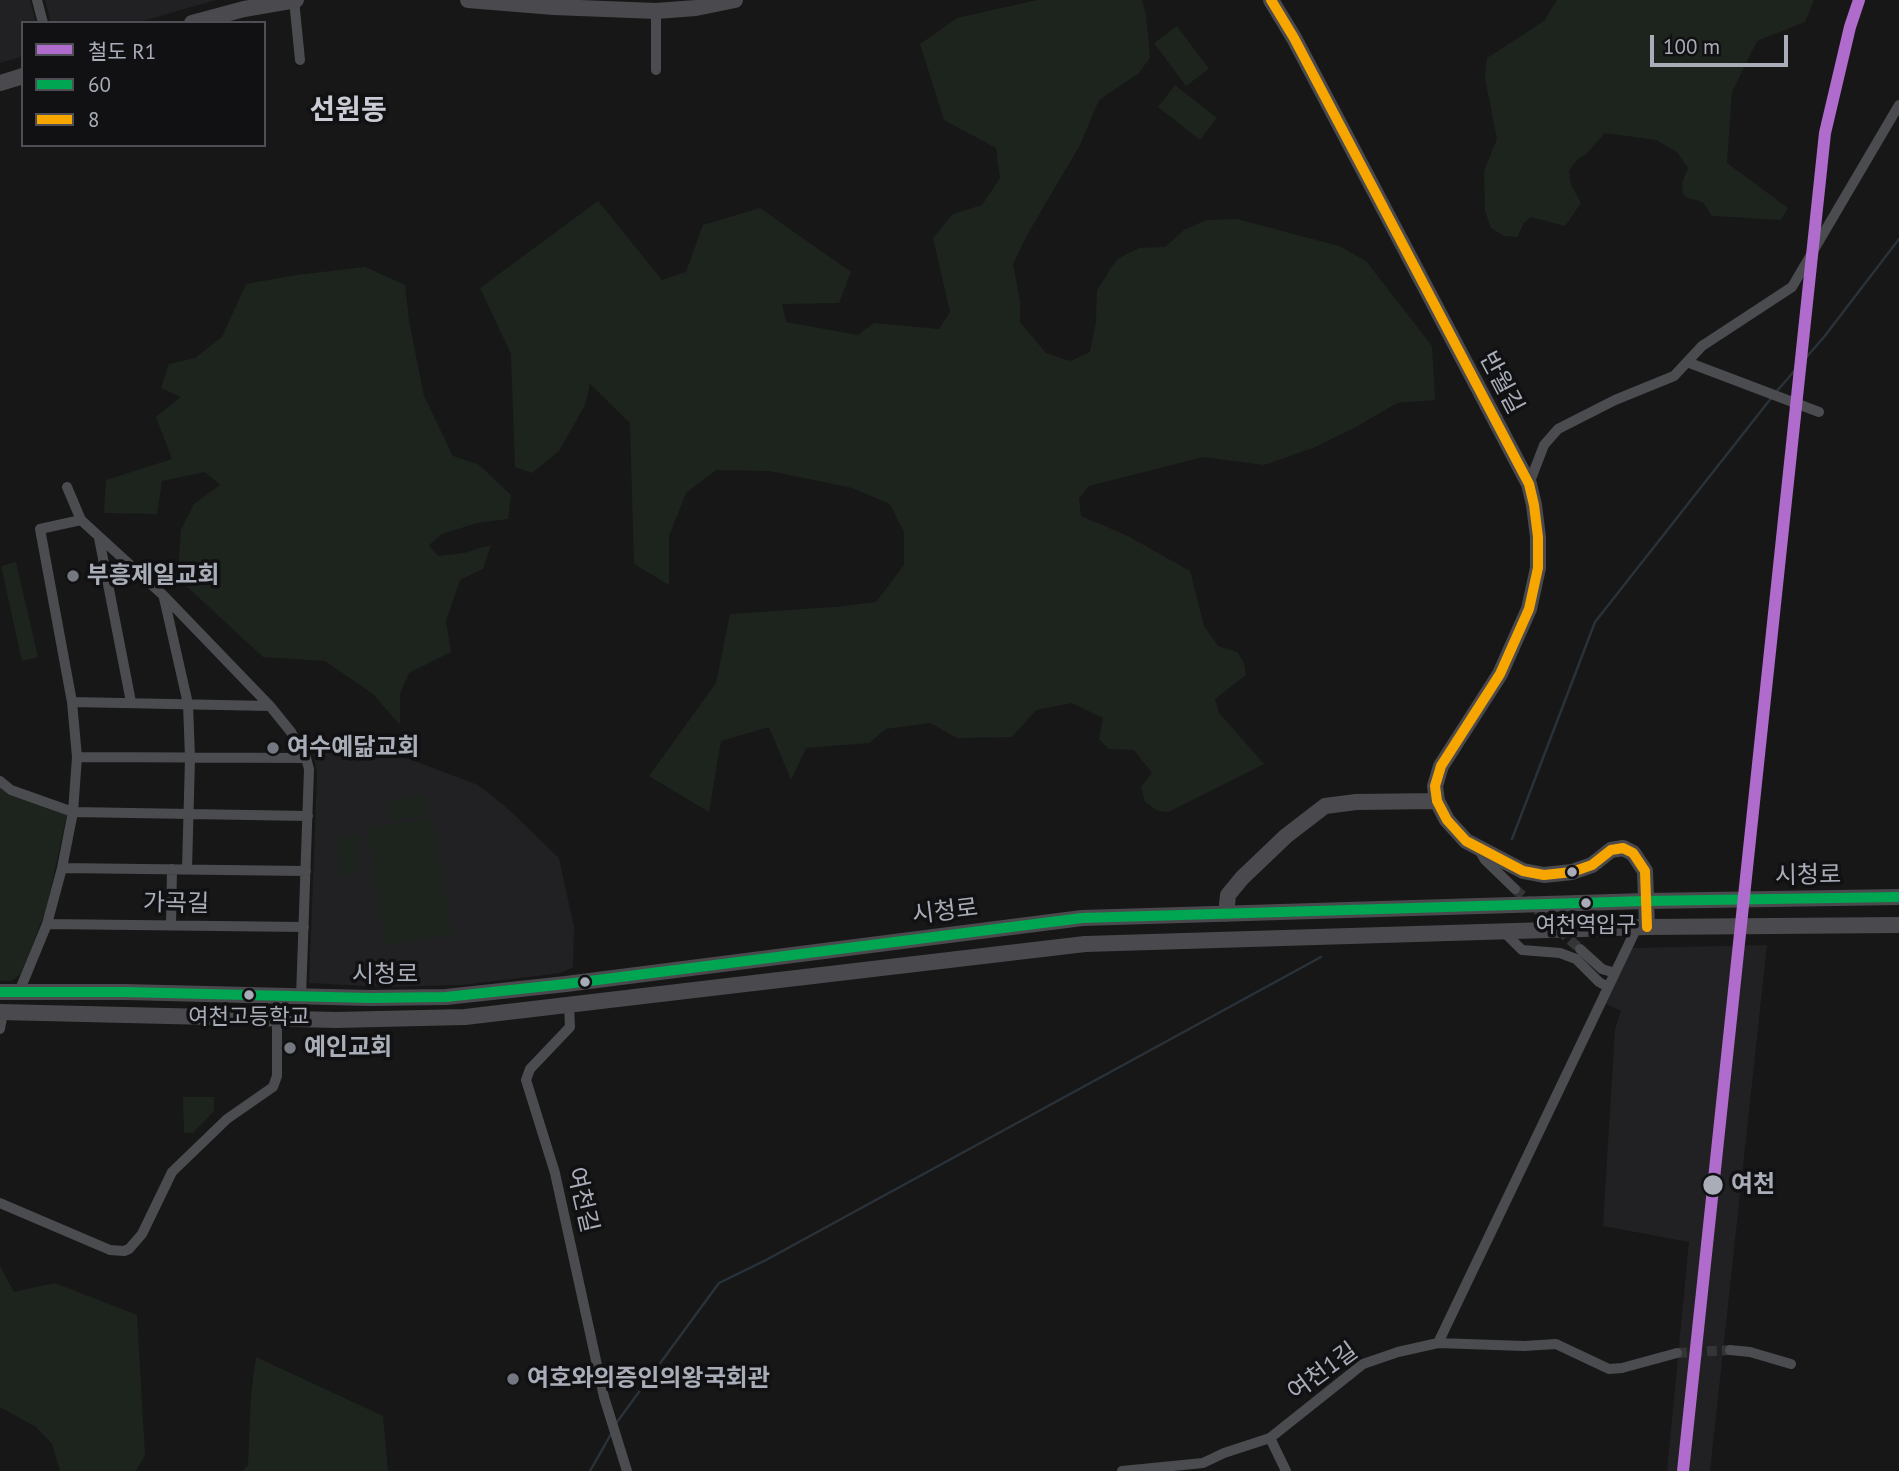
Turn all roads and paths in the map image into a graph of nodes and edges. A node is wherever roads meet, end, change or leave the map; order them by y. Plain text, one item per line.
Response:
1 (37, 0) edge
2 (290, 0) edge
3 (467, 0) edge
4 (735, 0) edge
5 (1271, 0) edge
6 (656, 5) edge
7 (42, 21) edge
8 (199, 21) edge
9 (300, 60) dead end
10 (656, 70) dead end
11 (1899, 105) edge
12 (1687, 362) junction
13 (1819, 412) dead end
14 (1529, 484) junction
15 (67, 487) dead end
16 (81, 520) junction
17 (99, 538) junction
18 (164, 596) junction
19 (72, 702) junction
20 (131, 702) junction
21 (188, 704) junction
22 (270, 706) junction
23 (77, 757) junction
24 (190, 758) junction
25 (306, 758) junction
26 (1436, 779) junction
27 (0, 780) edge
28 (1409, 800) junction
29 (1437, 802) junction
30 (73, 812) junction
31 (188, 814) junction
32 (308, 816) junction
33 (1479, 850) junction
34 (62, 867) junction
35 (172, 869) junction
36 (187, 869) junction
37 (306, 871) junction
38 (1516, 889) tunnel mouth
39 (1899, 898) edge
40 (1645, 901) junction
41 (1226, 914) junction
42 (47, 923) junction
43 (171, 925) junction
44 (1899, 925) edge
45 (304, 927) junction
46 (1642, 927) junction
47 (1503, 931) junction
48 (1580, 949) tunnel mouth
49 (1615, 973) junction
50 (566, 984) junction
51 (1608, 987) junction
52 (0, 992) edge
53 (19, 992) junction
54 (125, 992) junction
55 (301, 997) junction
56 (569, 1005) junction
57 (2, 1012) edge
58 (126, 1014) junction
59 (277, 1018) junction
60 (0, 1029) edge
61 (0, 1203) edge
62 (1438, 1343) junction
63 (1730, 1350) tunnel mouth
64 (1677, 1353) tunnel mouth
65 (1791, 1364) dead end
66 (1270, 1438) junction
67 (627, 1471) edge
68 (1122, 1471) edge
69 (1286, 1471) edge

1 - 7 street
2 - 8 street
2 - 9 street
3 - 6 street
4 - 6 street
5 - 14 street, 반월길
6 - 10 street
11 - 12 street
12 - 13 street
12 - 14 street
14 - 26 street, 반월길
15 - 16 street
16 - 17 street
16 - 19 street
17 - 18 street
17 - 20 street
18 - 21 street
18 - 22 street
19 - 20 street
19 - 23 street
20 - 21 street
21 - 22 street
21 - 24 street
22 - 25 street
23 - 24 street
23 - 30 street
24 - 25 street
24 - 31 street
25 - 32 street
26 - 28 street
26 - 29 street
27 - 30 street
28 - 29 street
28 - 41 street
29 - 33 street
30 - 31 street
30 - 34 street
31 - 32 street
31 - 36 street
32 - 37 street
33 - 38 street
33 - 40 street
34 - 35 street, 가곡길
34 - 42 street
35 - 36 street, 가곡길
35 - 43 street
36 - 37 street, 가곡길
37 - 45 street
39 - 40 street, 시청로
40 - 41 street, 시청로
40 - 46 street
41 - 50 street, 시청로
42 - 43 street, 가곡길
42 - 53 street
43 - 45 street, 가곡길
44 - 46 street, 시청로
45 - 55 street
46 - 47 street, 시청로
46 - 49 street
47 - 51 street
47 - 56 street, 시청로
48 - 49 street
49 - 51 street
50 - 55 street, 시청로
50 - 56 street
51 - 62 street
52 - 53 street, 시청로
53 - 54 street, 시청로
54 - 55 street, 시청로
54 - 58 street
56 - 59 street, 시청로
56 - 67 street, 여천길
57 - 58 street, 시청로
57 - 60 street
58 - 59 street, 시청로
59 - 61 street
62 - 64 street, 여천1길
62 - 66 street, 여천1길
63 - 65 street
66 - 68 street, 여천1길
66 - 69 street

